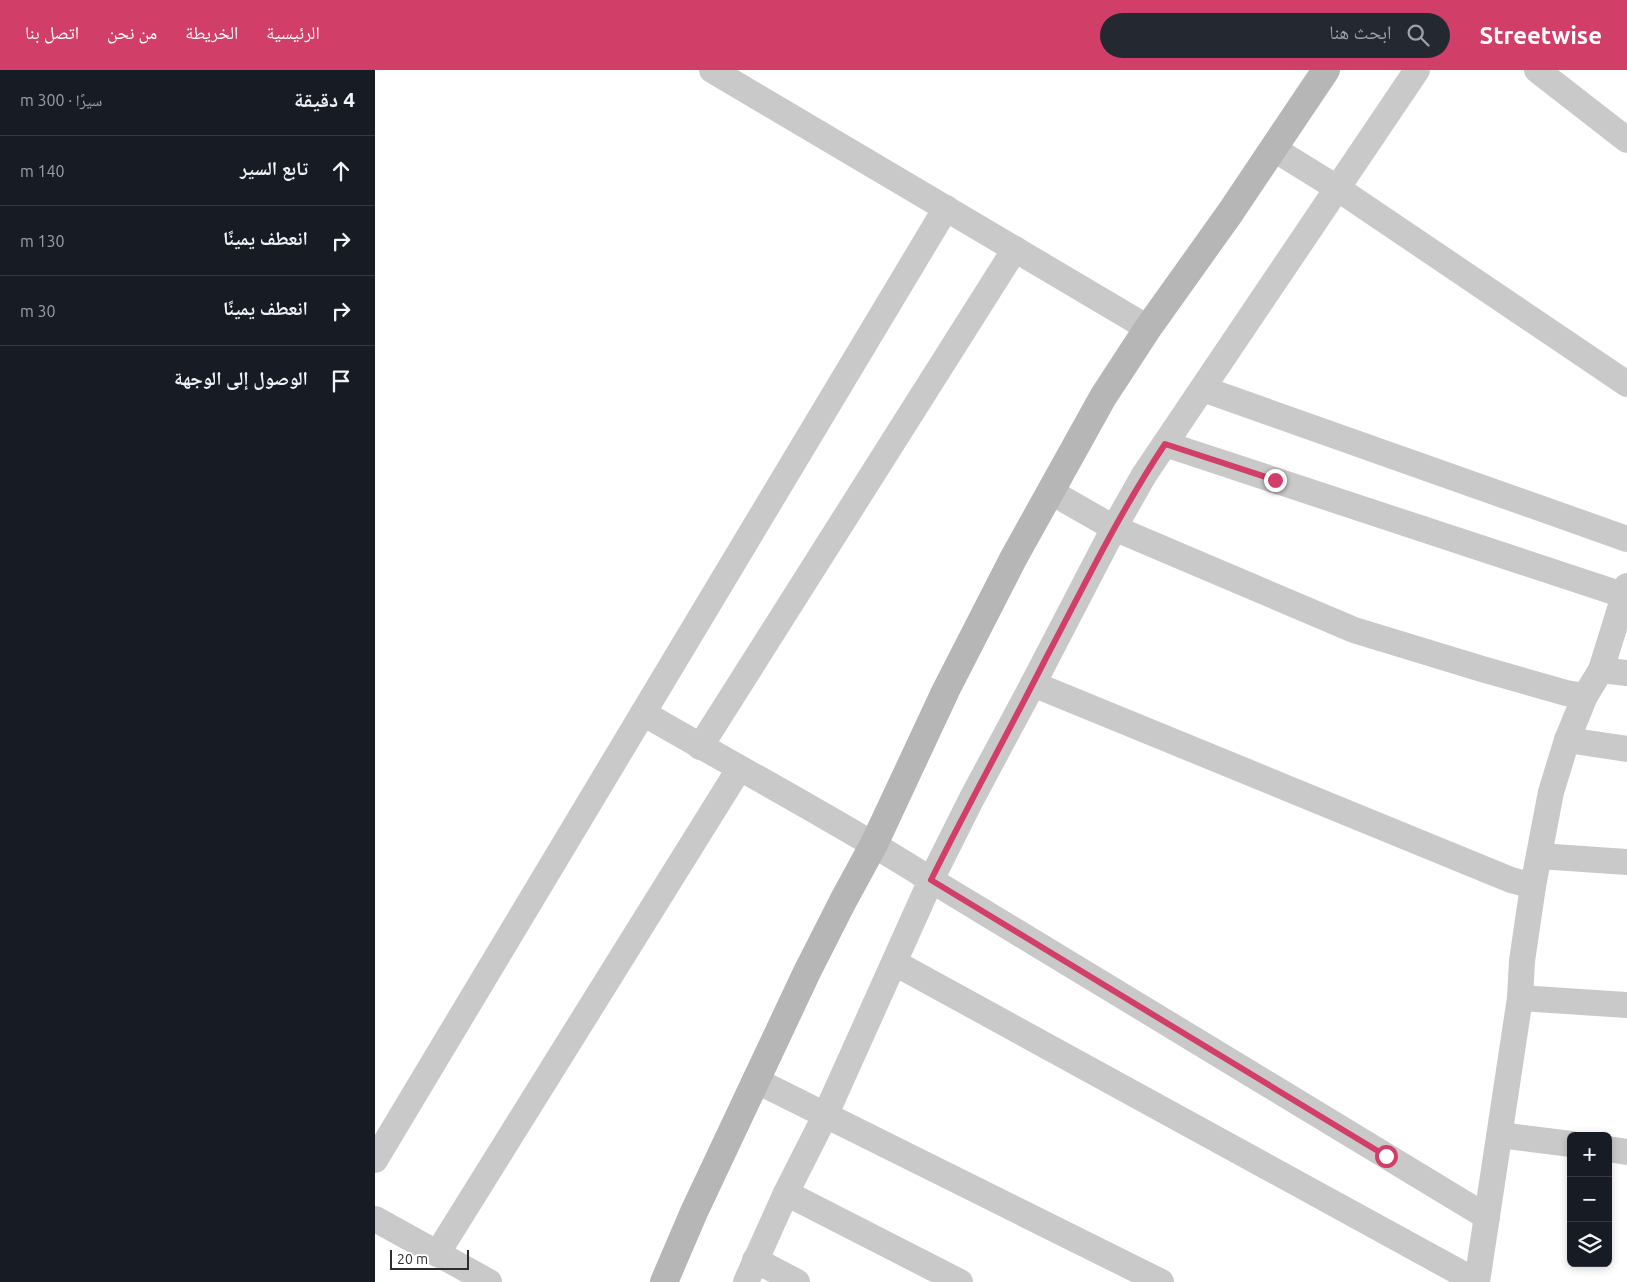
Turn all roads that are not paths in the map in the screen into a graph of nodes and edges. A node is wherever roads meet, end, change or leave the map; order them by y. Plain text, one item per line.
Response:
1 (712, 70) edge
2 (1327, 70) edge
3 (1417, 70) edge
4 (1537, 70) edge
5 (1627, 140) edge
6 (1274, 149) junction
7 (1337, 188) junction
8 (946, 208) junction
9 (1015, 249) junction
10 (1148, 328) junction
11 (1627, 384) edge
12 (1203, 388) junction
13 (1165, 444) junction
14 (1051, 492) junction
15 (1114, 528) junction
16 (1627, 539) edge
17 (1625, 590) edge
18 (1601, 670) junction
19 (1627, 673) edge
20 (1033, 684) junction
21 (1585, 696) junction
22 (643, 714) junction
23 (1567, 740) junction
24 (700, 747) junction
25 (1627, 749) edge
26 (739, 769) junction
27 (874, 844) junction
28 (1539, 856) junction
29 (1627, 862) edge
30 (931, 880) junction
31 (1533, 886) junction
32 (895, 963) junction
33 (1519, 998) junction
34 (1627, 1005) edge
35 (755, 1080) junction
36 (825, 1116) junction
37 (1500, 1135) junction
38 (1567, 1143) edge
39 (1612, 1150) edge
40 (1627, 1152) edge
41 (375, 1160) edge
42 (786, 1193) junction
43 (1487, 1217) junction
44 (375, 1218) edge
45 (437, 1254) junction
46 (750, 1271) edge
47 (489, 1282) edge
48 (664, 1282) edge
49 (797, 1282) edge
50 (960, 1282) edge
51 (1161, 1282) edge
52 (1477, 1282) edge

1 - 8 street
2 - 6 street
3 - 7 street
4 - 5 street
6 - 7 street
6 - 10 street
7 - 11 street
7 - 12 street
8 - 9 street
8 - 22 street
9 - 10 street
9 - 24 street
10 - 14 street
12 - 13 street
12 - 16 street
13 - 15 street
13 - 17 street
14 - 15 street
14 - 27 street
15 - 20 street
15 - 21 street
17 - 18 street
18 - 19 street
18 - 21 street
20 - 30 street
20 - 31 street
21 - 23 street
22 - 24 street
22 - 41 street
23 - 25 street
23 - 28 street
24 - 26 street
26 - 27 street
26 - 45 street
27 - 30 street
27 - 35 street
28 - 29 street
28 - 31 street
30 - 32 street
30 - 43 street
31 - 33 street
32 - 36 street
32 - 52 street
33 - 34 street
33 - 37 street
35 - 36 street
35 - 48 street
36 - 42 street
36 - 51 street
37 - 38 street
37 - 43 street
39 - 40 street
42 - 46 street
42 - 50 street
43 - 52 street
44 - 45 street
45 - 47 street
46 - 49 street

